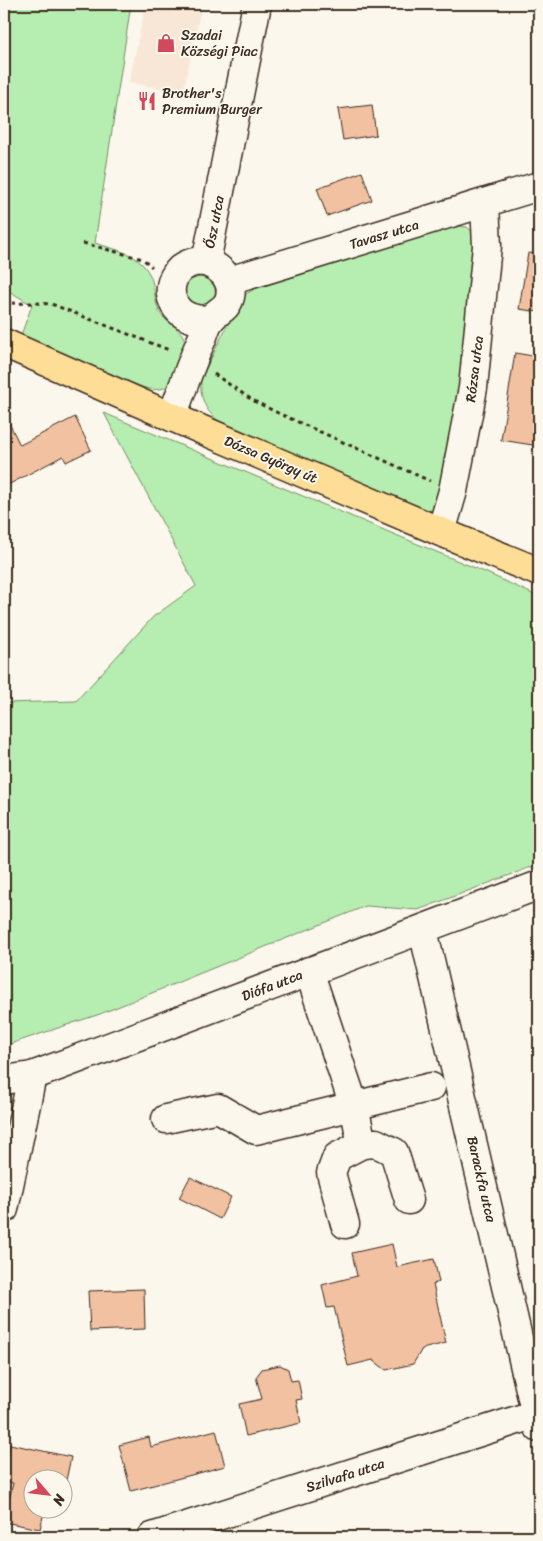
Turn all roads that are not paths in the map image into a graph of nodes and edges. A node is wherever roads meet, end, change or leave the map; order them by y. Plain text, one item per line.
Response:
1 (257, 4) edge
2 (539, 186) edge
3 (485, 203) junction
4 (206, 262) junction
5 (229, 281) junction
6 (210, 319) junction
7 (4, 343) edge
8 (172, 418) junction
9 (441, 532) junction
10 (539, 572) edge
11 (539, 884) edge
12 (423, 930) junction
13 (309, 971) junction
14 (32, 1076) junction
15 (4, 1080) edge
16 (431, 1087) dead end
17 (354, 1106) junction
18 (166, 1119) dead end
19 (362, 1144) junction
20 (409, 1200) dead end
21 (4, 1209) edge
22 (345, 1224) dead end
23 (538, 1418) edge
24 (152, 1537) edge

1 - 4 street, Ősz utca
2 - 3 street, Tavasz utca
3 - 5 street, Tavasz utca
3 - 9 street, Rózsa utca
4 - 5 street, Ősz utca
4 - 6 street
5 - 6 street
6 - 8 street
7 - 8 main road, Dózsa György út
8 - 9 main road, Dózsa György út
9 - 10 main road, Dózsa György út
11 - 12 street, Diófa utca
12 - 13 street, Diófa utca
12 - 23 street, Barackfa utca
13 - 14 street, Diófa utca
13 - 17 street
14 - 15 street, Diófa utca
14 - 21 street
16 - 17 street
17 - 18 street
17 - 19 street
19 - 20 street
19 - 22 street
23 - 24 street, Szilvafa utca

